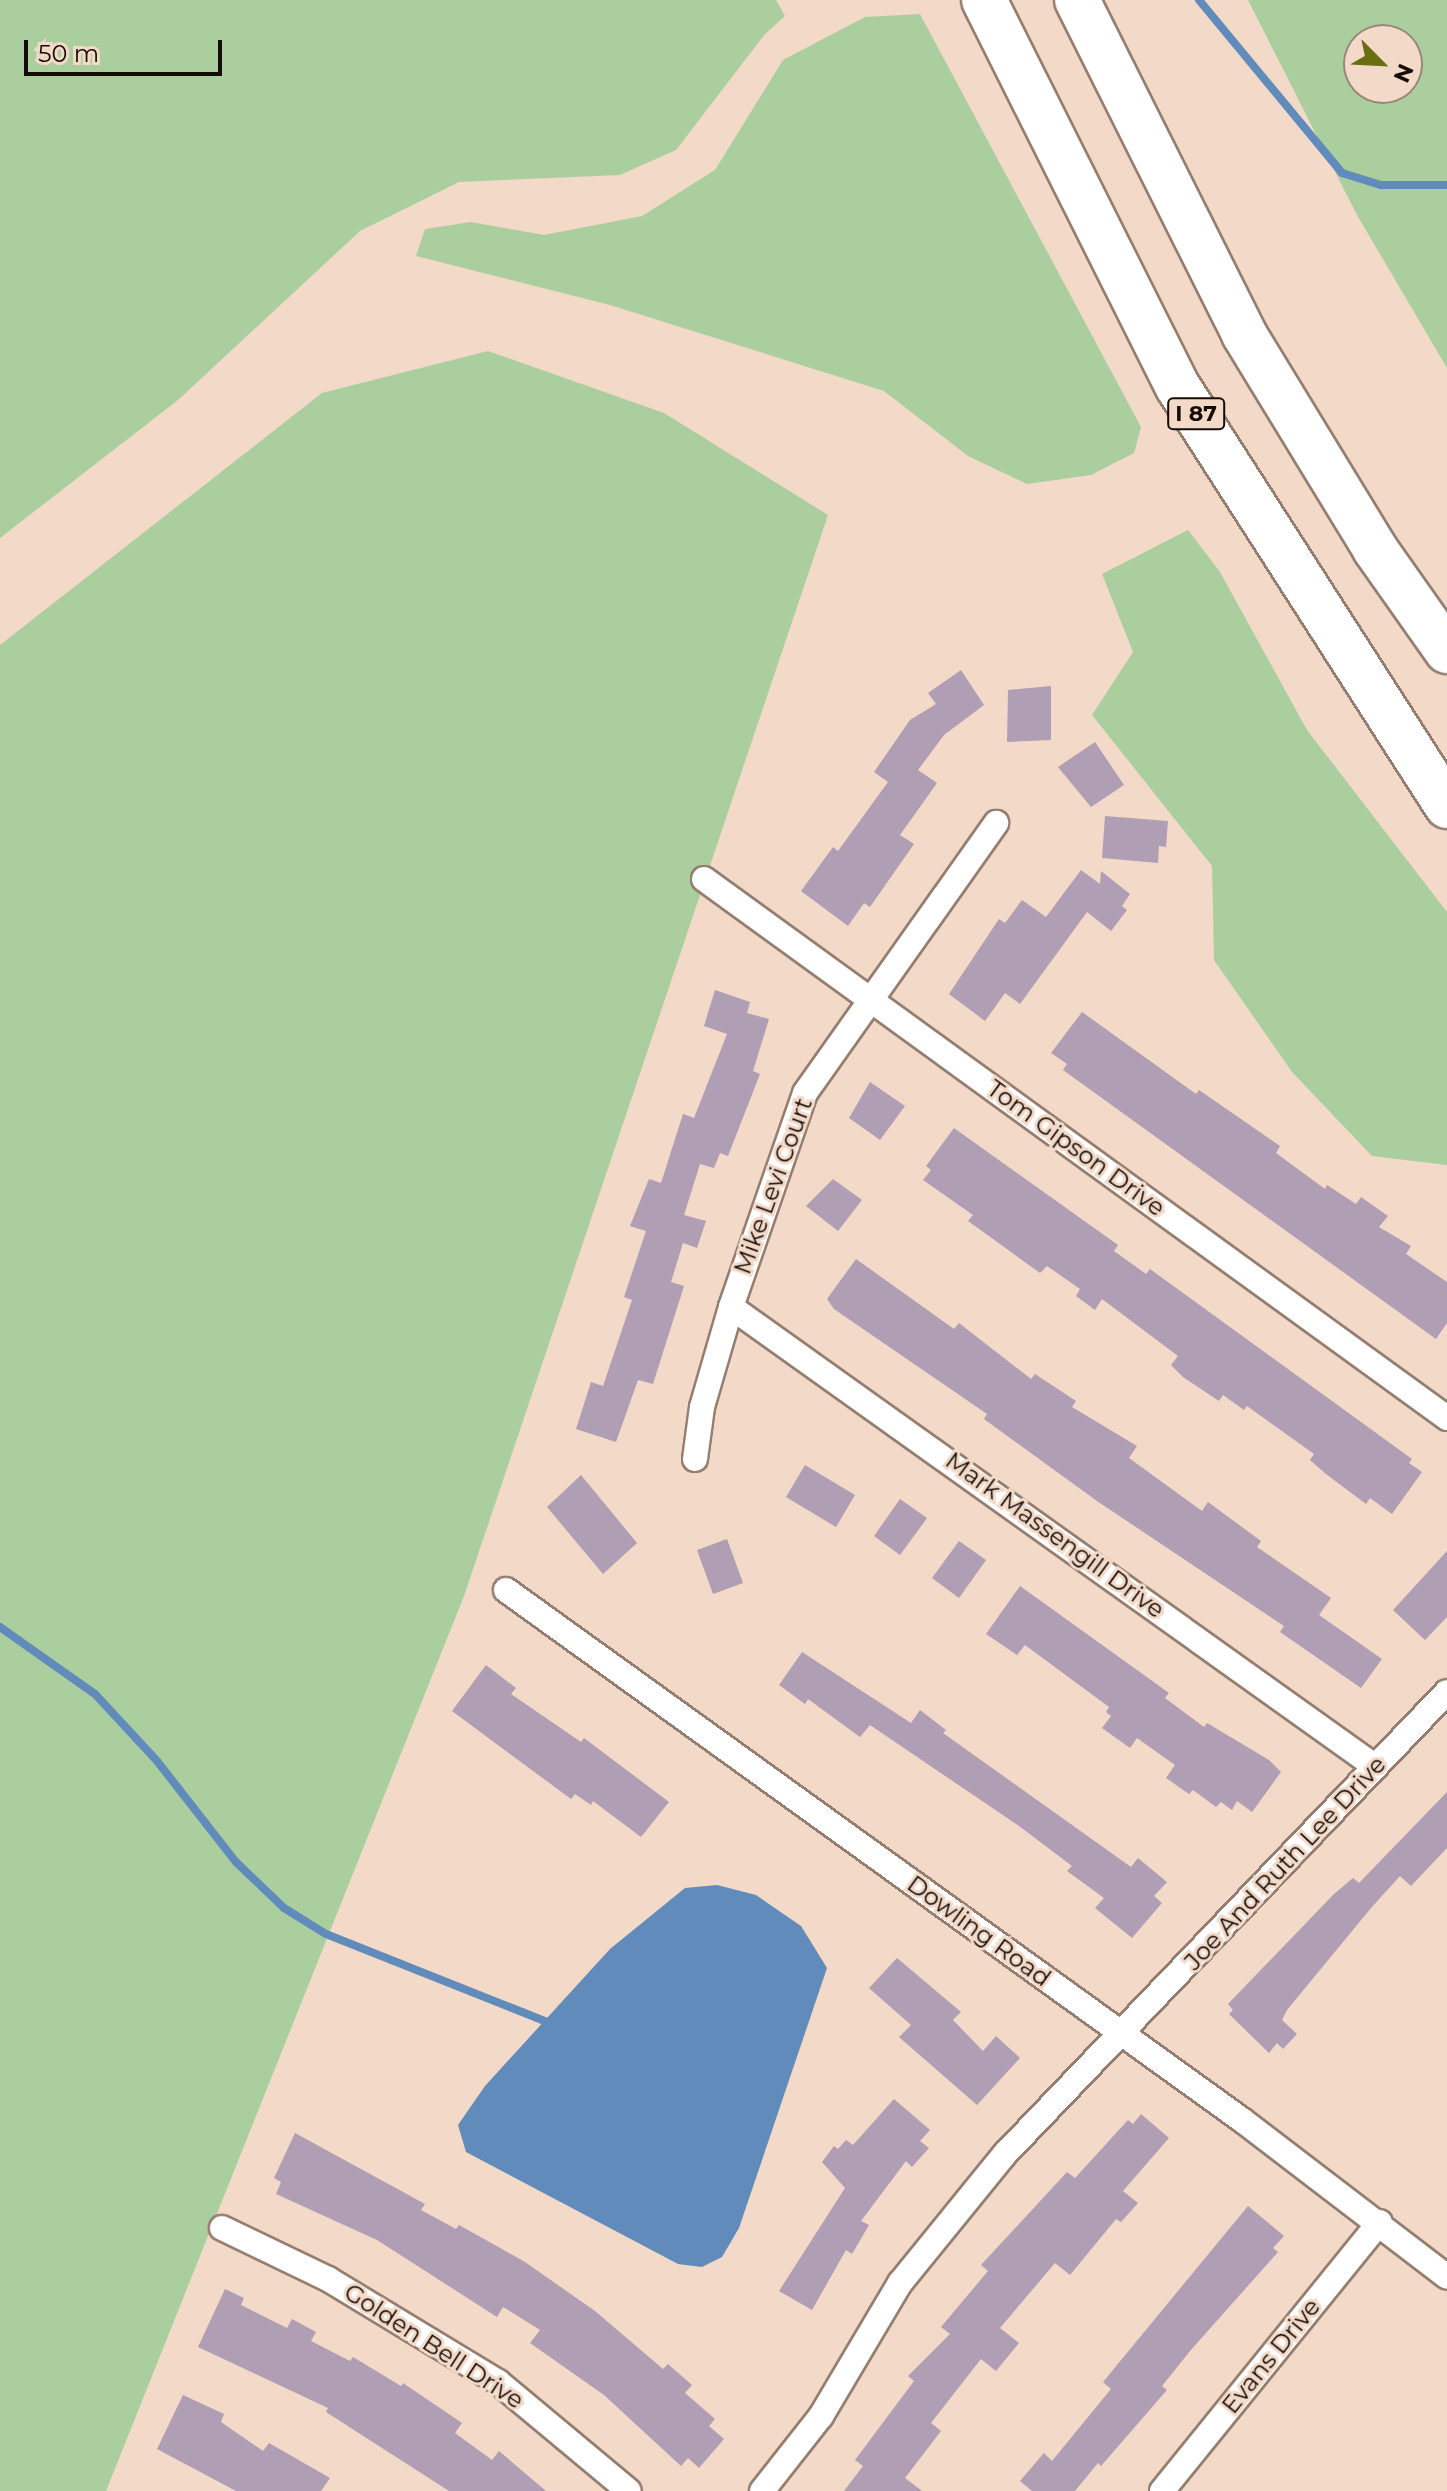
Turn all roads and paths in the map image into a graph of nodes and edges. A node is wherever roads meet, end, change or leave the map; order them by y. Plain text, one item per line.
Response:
1 (984, 0) edge
2 (1077, 0) edge
3 (1447, 651) edge
4 (1447, 806) edge
5 (996, 823) dead end
6 (704, 879) dead end
7 (869, 998) junction
8 (731, 1307) junction
9 (1447, 1418) edge
10 (695, 1459) dead end
11 (506, 1590) dead end
12 (1447, 1692) edge
13 (1376, 1767) junction
14 (1124, 2035) junction
15 (1380, 2222) junction
16 (222, 2228) dead end
17 (1447, 2277) edge
18 (629, 2491) edge
19 (762, 2491) edge
20 (1162, 2491) edge

1 - 4 highway, I 87
2 - 3 highway
5 - 7 street, Mike Levi Court
6 - 7 street, Tom Gipson Drive
7 - 8 street, Mike Levi Court
7 - 9 street, Tom Gipson Drive
8 - 10 street, Mike Levi Court
8 - 13 street, Mark Massengill Drive
11 - 14 street, Dowling Road
12 - 13 street, Joe And Ruth Lee Drive
13 - 14 street, Joe And Ruth Lee Drive
14 - 15 street, Dowling Road
14 - 19 street, Joe And Ruth Lee Drive
15 - 17 street, Dowling Road
15 - 20 street, Evans Drive
16 - 18 street, Golden Bell Drive

